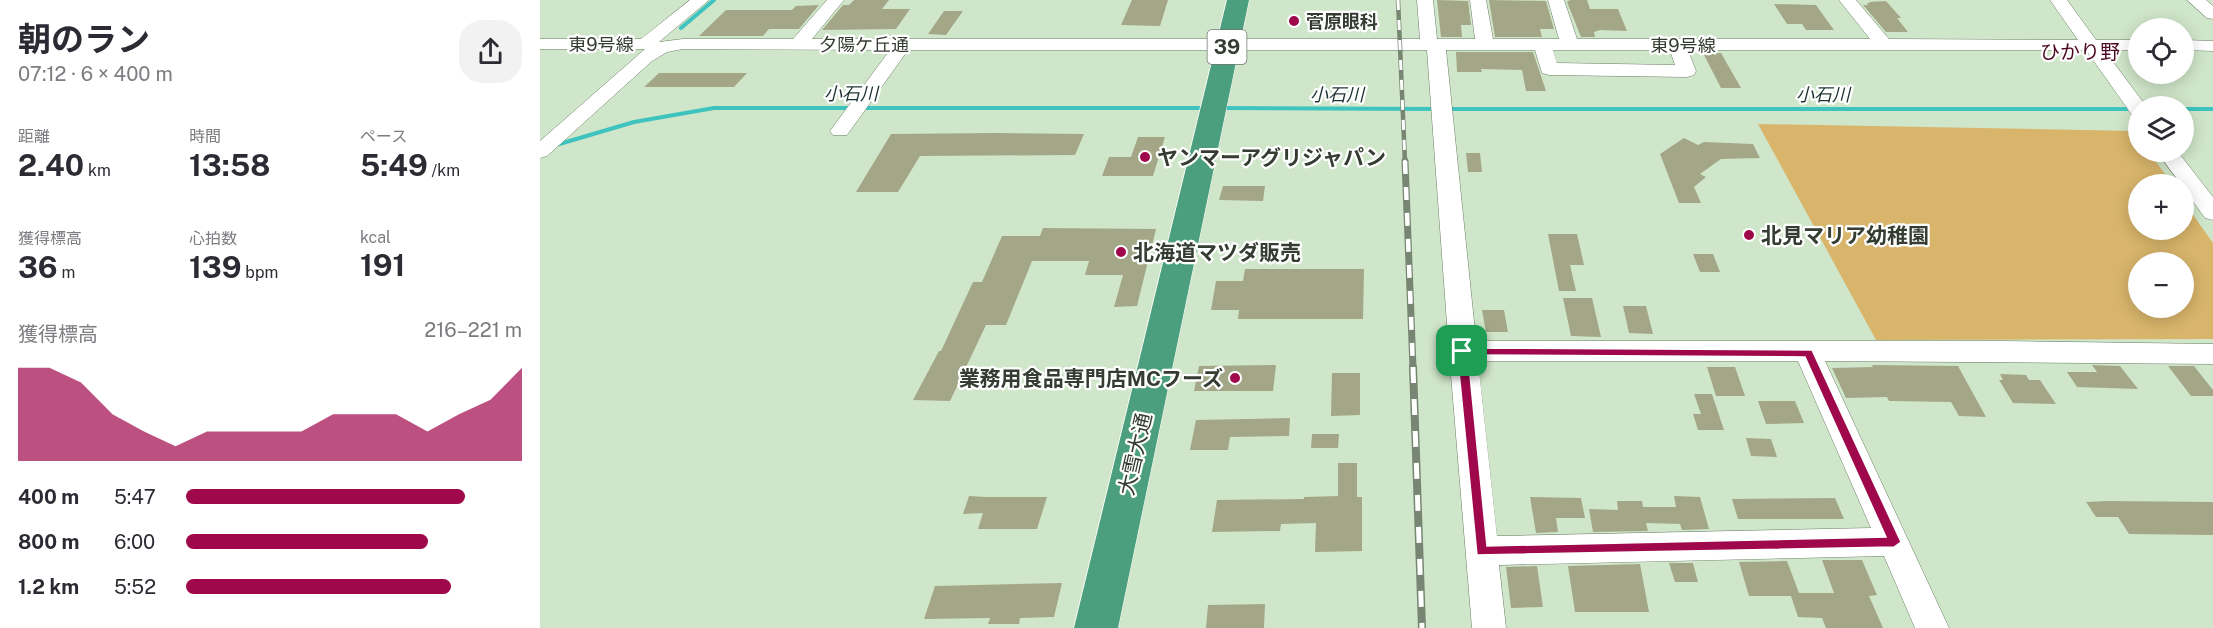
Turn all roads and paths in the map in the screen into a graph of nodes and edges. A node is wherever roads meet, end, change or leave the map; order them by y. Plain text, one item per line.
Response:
1 (701, 0) edge
2 (836, 0) edge
3 (1238, 0) edge
4 (1425, 0) edge
5 (1478, 0) edge
6 (1556, 0) edge
7 (1847, 0) edge
8 (2058, 0) edge
9 (2195, 0) edge
10 (2213, 0) edge
11 (2213, 14) edge
12 (540, 44) edge
13 (798, 44) junction
14 (903, 44) junction
15 (1569, 44) junction
16 (1227, 45) junction
17 (1433, 45) junction
18 (1485, 45) junction
19 (1543, 45) junction
20 (1677, 45) junction
21 (1884, 45) junction
22 (2091, 45) junction
23 (2128, 45) edge
24 (2194, 45) edge
25 (653, 46) junction
26 (2213, 46) edge
27 (2128, 96) edge
28 (842, 128) dead end
29 (540, 152) edge
30 (2175, 162) edge
31 (2213, 213) edge
32 (1462, 351) junction
33 (1808, 353) junction
34 (2213, 354) edge
35 (1894, 542) junction
36 (1482, 551) junction
37 (1096, 628) edge
38 (1489, 628) edge
39 (1932, 628) edge

1 - 25 street
2 - 13 street
3 - 16 highway, 大雪大通 / 39
4 - 17 street
5 - 18 street
6 - 15 street
7 - 21 street
8 - 22 street
9 - 10 street
9 - 11 street
12 - 25 street, 東9号線
13 - 14 street, 夕陽ケ丘通
13 - 25 street, 夕陽ケ丘通
14 - 16 street, 夕陽ケ丘通
14 - 28 street
15 - 19 street, 東9号線
15 - 20 street, 東9号線
16 - 17 street, 東9号線
16 - 37 highway, 大雪大通 / 39
17 - 18 street, 東9号線
17 - 32 street
18 - 19 street, 東9号線
19 - 20 street
20 - 21 street, 東9号線
21 - 22 street, 東9号線
22 - 23 street, 東9号線
22 - 27 street
24 - 26 street
25 - 29 street, 夕陽ケ丘通
30 - 31 street
32 - 33 street
32 - 36 street
33 - 34 street
33 - 35 street
35 - 36 street
35 - 39 street
36 - 38 street

